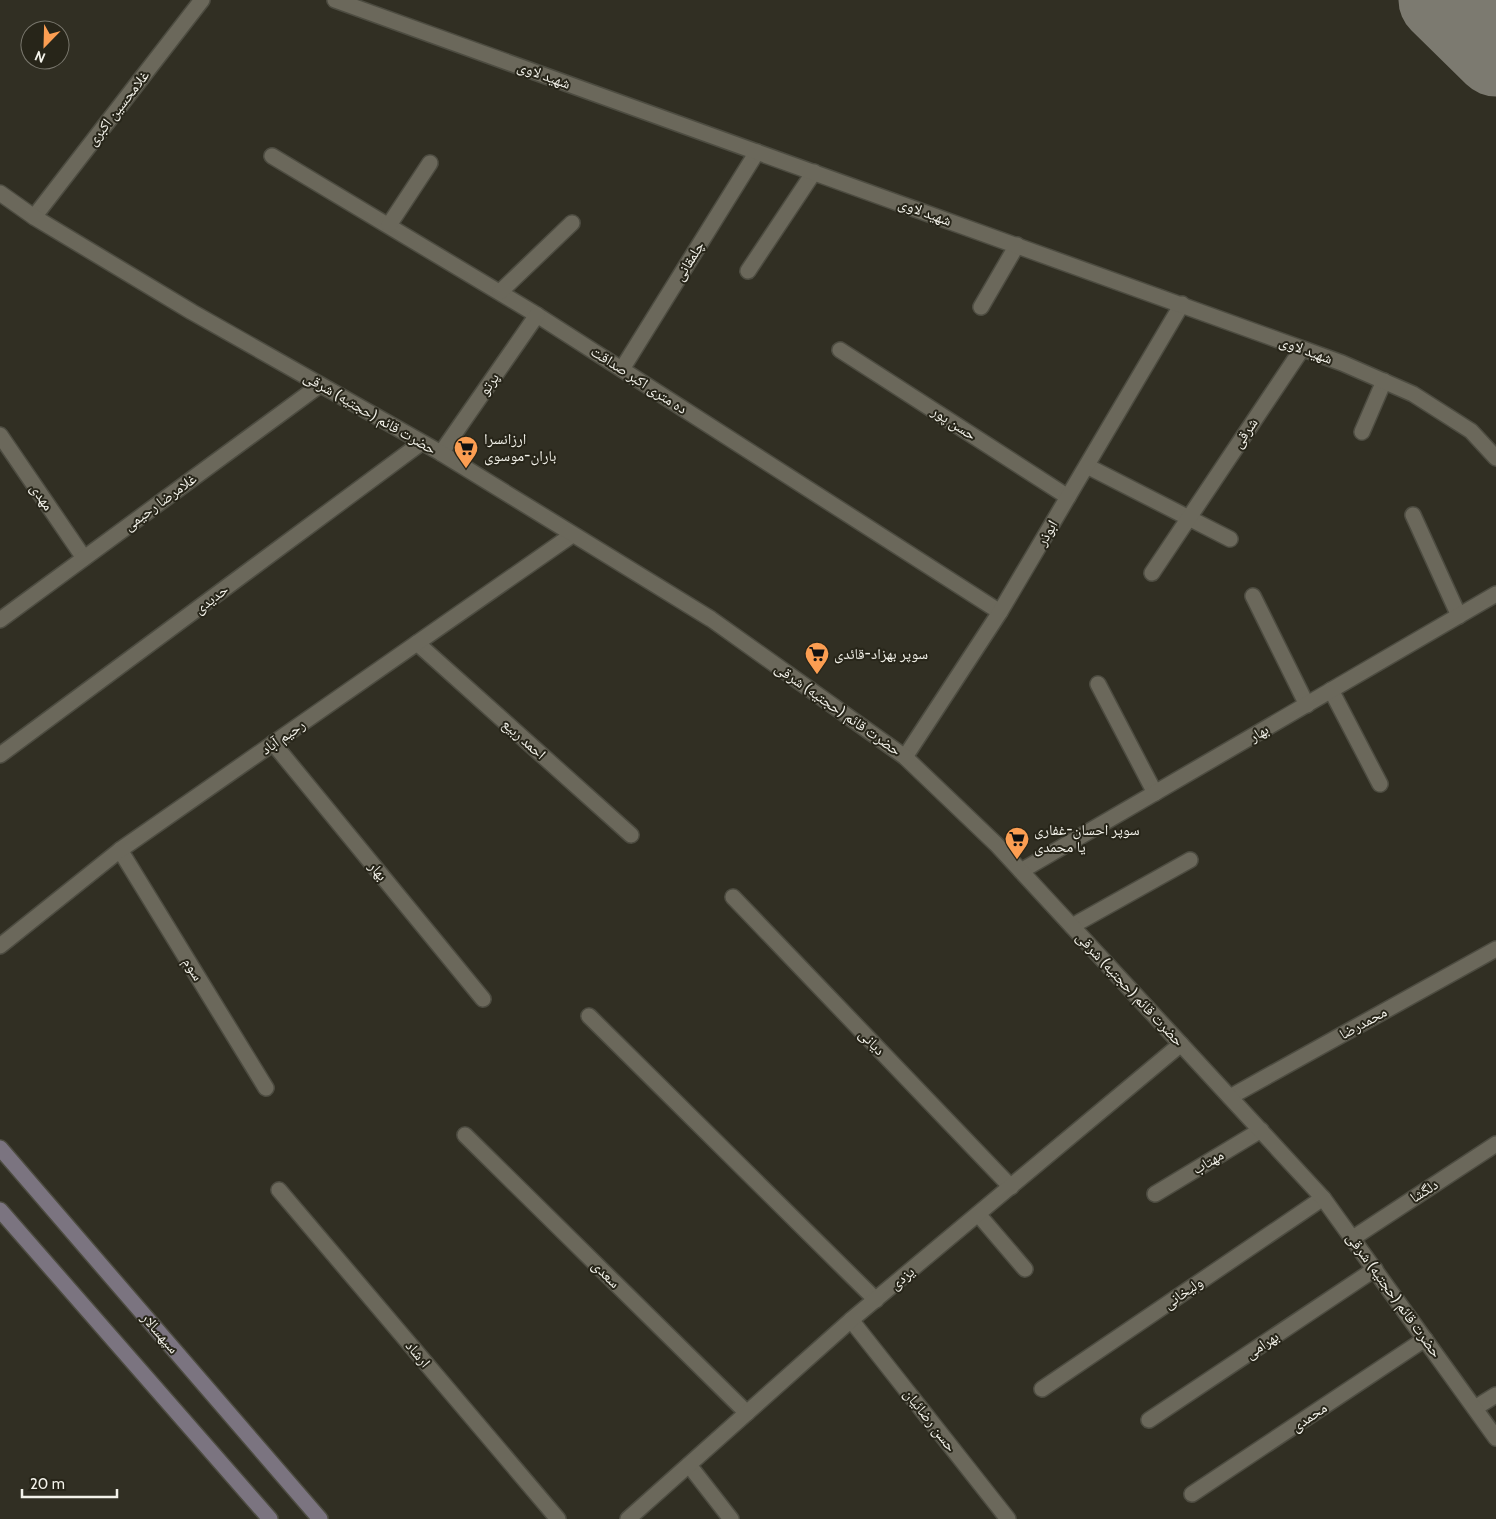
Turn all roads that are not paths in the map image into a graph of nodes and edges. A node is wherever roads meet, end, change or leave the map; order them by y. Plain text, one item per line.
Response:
1 (202, 0) edge
2 (335, 0) edge
3 (757, 152) junction
4 (272, 156) dead end
5 (430, 163) dead end
6 (814, 172) junction
7 (0, 193) edge
8 (34, 217) junction
9 (572, 223) dead end
10 (390, 225) junction
11 (1017, 245) junction
12 (748, 271) dead end
13 (500, 292) junction
14 (1182, 304) junction
15 (981, 306) dead end
16 (537, 315) junction
17 (1302, 349) junction
18 (840, 350) dead end
19 (622, 369) junction
20 (1384, 381) junction
21 (320, 385) junction
22 (1362, 432) dead end
23 (0, 435) edge
24 (421, 443) junction
25 (441, 453) junction
26 (1496, 458) edge
27 (1086, 466) junction
28 (1068, 497) junction
29 (1413, 514) dead end
30 (1187, 518) junction
31 (572, 536) junction
32 (1230, 539) dead end
33 (84, 558) junction
34 (1152, 572) dead end
35 (1496, 594) edge
36 (1253, 596) dead end
37 (1000, 612) junction
38 (1459, 616) junction
39 (0, 620) edge
40 (417, 643) junction
41 (1098, 684) dead end
42 (1331, 690) junction
43 (1307, 705) junction
44 (273, 743) junction
45 (0, 755) edge
46 (905, 757) junction
47 (1380, 784) dead end
48 (1155, 793) junction
49 (631, 835) dead end
50 (120, 850) junction
51 (1190, 860) dead end
52 (1021, 871) junction
53 (732, 897) dead end
54 (1072, 926) junction
55 (0, 946) edge
56 (1496, 949) edge
57 (483, 999) dead end
58 (589, 1016) dead end
59 (1181, 1044) junction
60 (266, 1088) dead end
61 (1230, 1097) junction
62 (1261, 1130) junction
63 (464, 1134) dead end
64 (1496, 1144) edge
65 (0, 1148) edge
66 (1011, 1187) junction
67 (279, 1190) dead end
68 (1155, 1194) dead end
69 (1323, 1198) junction
70 (0, 1210) edge
71 (978, 1214) junction
72 (1353, 1238) junction
73 (1025, 1268) dead end
74 (1375, 1269) junction
75 (876, 1300) junction
76 (851, 1320) junction
77 (1425, 1339) junction
78 (1042, 1389) dead end
79 (1496, 1395) edge
80 (1475, 1408) junction
81 (747, 1413) junction
82 (1149, 1420) dead end
83 (1496, 1438) edge
84 (690, 1465) junction
85 (1192, 1494) dead end
86 (270, 1519) edge
87 (320, 1519) edge
88 (558, 1519) edge
89 (628, 1519) edge
90 (732, 1519) edge
91 (1008, 1519) edge

1 - 8 street, غلامحسین اکبری
2 - 3 street, شهید لاوی
3 - 6 street, شهید لاوی
3 - 19 street, چلمقانی
4 - 10 street, ده متری اکبر صداقت
5 - 10 street
6 - 11 street, شهید لاوی
6 - 12 street
7 - 8 street, حضرت قائم (حجتیه) شرقی
8 - 21 street, حضرت قائم (حجتیه) شرقی
9 - 13 street
10 - 13 street, ده متری اکبر صداقت
11 - 14 street, شهید لاوی
11 - 15 street
13 - 16 street, ده متری اکبر صداقت
14 - 17 street, شهید لاوی
14 - 27 street, ابوذر
16 - 19 street, ده متری اکبر صداقت
16 - 25 street, پرتو
17 - 20 street, شهید لاوی
17 - 30 street, شرقی
18 - 28 street, حسن پور
19 - 37 street, ده متری اکبر صداقت
20 - 22 street
20 - 26 street, شهید لاوی
21 - 24 street, حضرت قائم (حجتیه) شرقی
21 - 33 street, غلامرضا رحیمی
23 - 33 street, مهدی
24 - 25 street, حضرت قائم (حجتیه) شرقی
24 - 45 street, حدیدی
25 - 31 street, حضرت قائم (حجتیه) شرقی
27 - 28 street, ابوذر
27 - 30 street
28 - 37 street, ابوذر
29 - 38 street
30 - 32 street
30 - 34 street, شرقی
31 - 40 street, رحیم آباد
31 - 46 street, حضرت قائم (حجتیه) شرقی
33 - 39 street, غلامرضا رحیمی
35 - 38 street, بهار
36 - 43 street
37 - 46 street, ابوذر
38 - 42 street, بهار
40 - 44 street, رحیم آباد
40 - 49 street, احمد ربیع
41 - 48 street
42 - 43 street, بهار
42 - 47 street
43 - 48 street, بهار
44 - 50 street, رحیم آباد
44 - 57 street, بهار
46 - 52 street, حضرت قائم (حجتیه) شرقی
48 - 52 street, بهار
50 - 55 street, رحیم آباد
50 - 60 street, سوم
51 - 54 street
52 - 54 street, حضرت قائم (حجتیه) شرقی
53 - 66 street, دیانی
54 - 59 street, حضرت قائم (حجتیه) شرقی
56 - 61 street, محمدرضا
58 - 75 street
59 - 61 street, حضرت قائم (حجتیه) شرقی
59 - 66 street, یزدی
61 - 62 street, حضرت قائم (حجتیه) شرقی
62 - 68 street, مهتاب
62 - 69 street, حضرت قائم (حجتیه) شرقی
63 - 81 street, سعدی
64 - 72 street, دلگشا
65 - 87 main road, سپهسالار
66 - 71 street, یزدی
67 - 88 street, ارشاد
69 - 72 street, حضرت قائم (حجتیه) شرقی
69 - 78 street, ولیخانی
70 - 86 main road
71 - 73 street
71 - 75 street, یزدی
72 - 74 street, حضرت قائم (حجتیه) شرقی
74 - 77 street, حضرت قائم (حجتیه) شرقی
74 - 82 street, بهرامی
75 - 76 street, یزدی
76 - 81 street, یزدی
76 - 91 street, حسن رضائیان
77 - 80 street, حضرت قائم (حجتیه) شرقی
77 - 85 street, محمدی
79 - 80 street
80 - 83 street, حضرت قائم (حجتیه) شرقی
81 - 84 street, یزدی
84 - 89 street, یزدی
84 - 90 street

